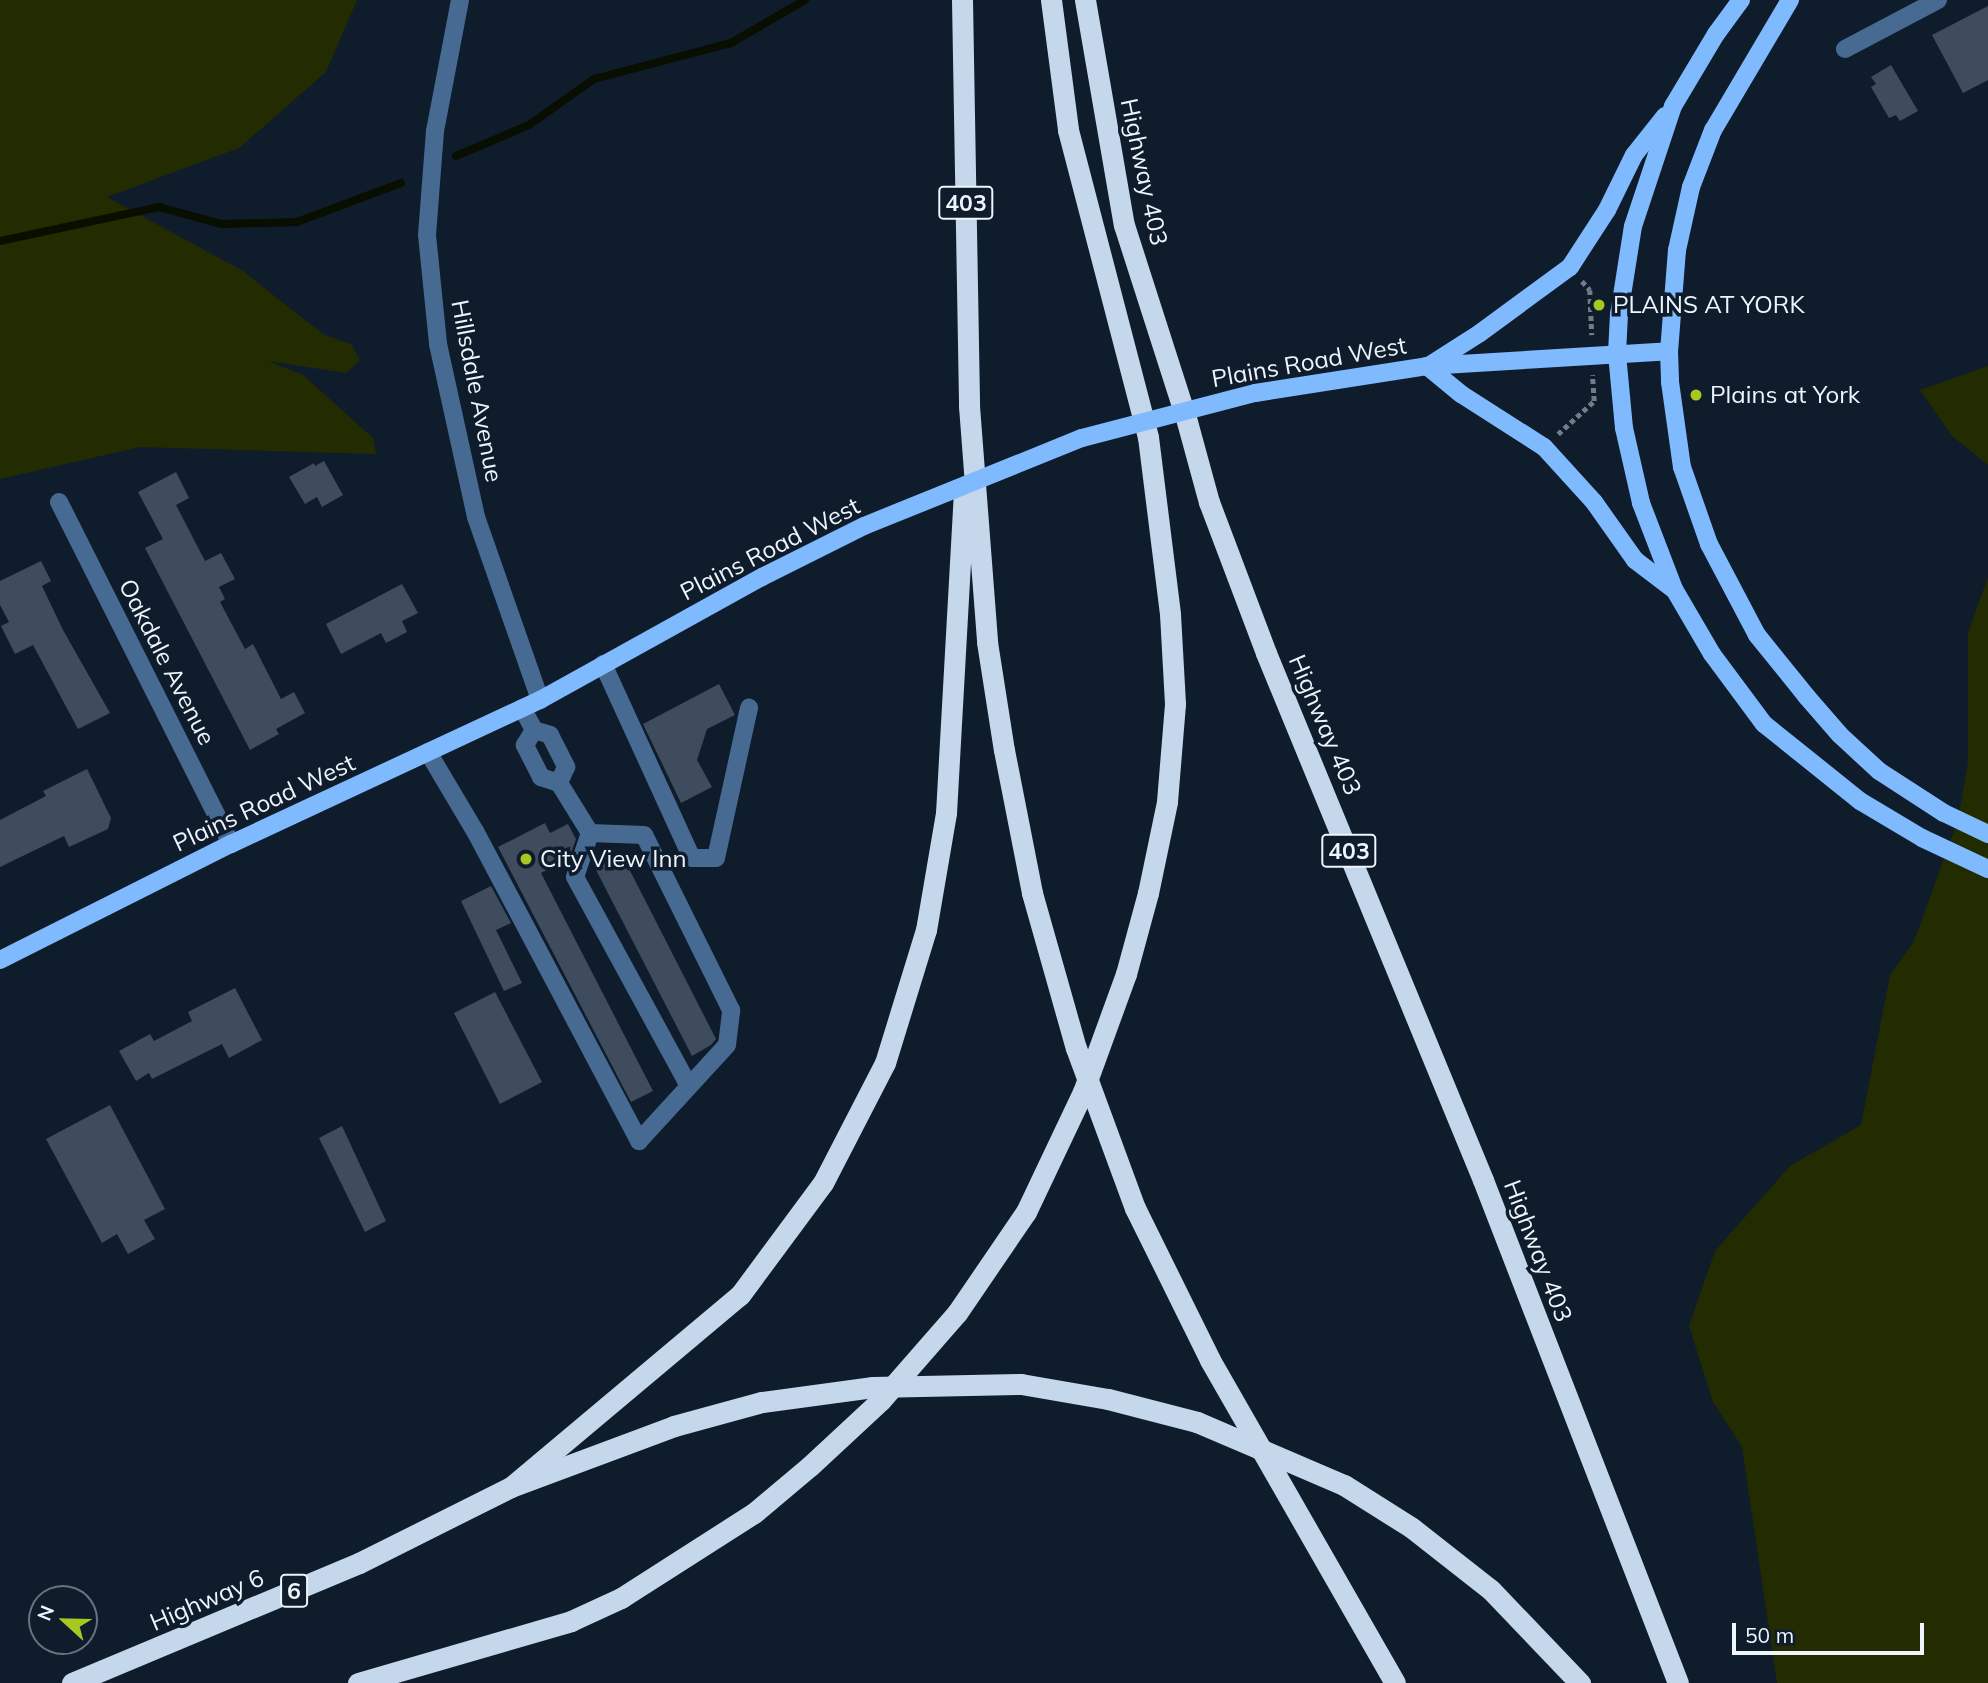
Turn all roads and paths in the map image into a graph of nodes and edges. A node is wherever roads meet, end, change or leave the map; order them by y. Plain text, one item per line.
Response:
1 (460, 0) edge
2 (962, 0) edge
3 (1051, 0) edge
4 (1085, 0) edge
5 (1741, 0) edge
6 (1790, 0) edge
7 (1938, 0) edge
8 (1845, 48) dead end
9 (1673, 106) junction
10 (1669, 351) junction
11 (1617, 354) junction
12 (1427, 366) junction
13 (968, 405) junction
14 (59, 502) dead end
15 (1674, 589) junction
16 (603, 664) junction
17 (540, 699) junction
18 (522, 708) junction
19 (749, 708) dead end
20 (534, 730) junction
21 (428, 752) junction
22 (559, 783) junction
23 (590, 833) junction
24 (1988, 834) edge
25 (231, 844) junction
26 (1988, 869) edge
27 (0, 960) edge
28 (689, 1086) junction
29 (511, 1487) junction
30 (72, 1683) edge
31 (358, 1683) edge
32 (1395, 1683) edge
33 (1580, 1683) edge
34 (1678, 1683) edge

1 - 17 street, Hillsdale Avenue
2 - 13 highway, 403
3 - 31 highway, bridge
4 - 34 highway, Highway 403 / 403
5 - 9 main road
6 - 10 main road
7 - 8 street
9 - 11 main road
9 - 12 main road
10 - 11 main road, Plains Road West
10 - 24 main road
11 - 12 main road, Plains Road West
11 - 15 main road
12 - 15 main road
12 - 16 main road, Plains Road West, bridge
13 - 29 highway
13 - 32 highway, 403
14 - 25 street, Oakdale Avenue
15 - 26 main road
16 - 17 main road, Plains Road West
16 - 19 street
17 - 18 main road, Plains Road West
18 - 20 street
18 - 21 main road, Plains Road West
20 - 22 street
20 - 22 street
21 - 25 main road, Plains Road West
21 - 28 street
22 - 23 street
23 - 28 street
23 - 28 street
25 - 27 main road, Plains Road West
29 - 30 highway, Highway 6 / 6
29 - 33 highway, bridge

